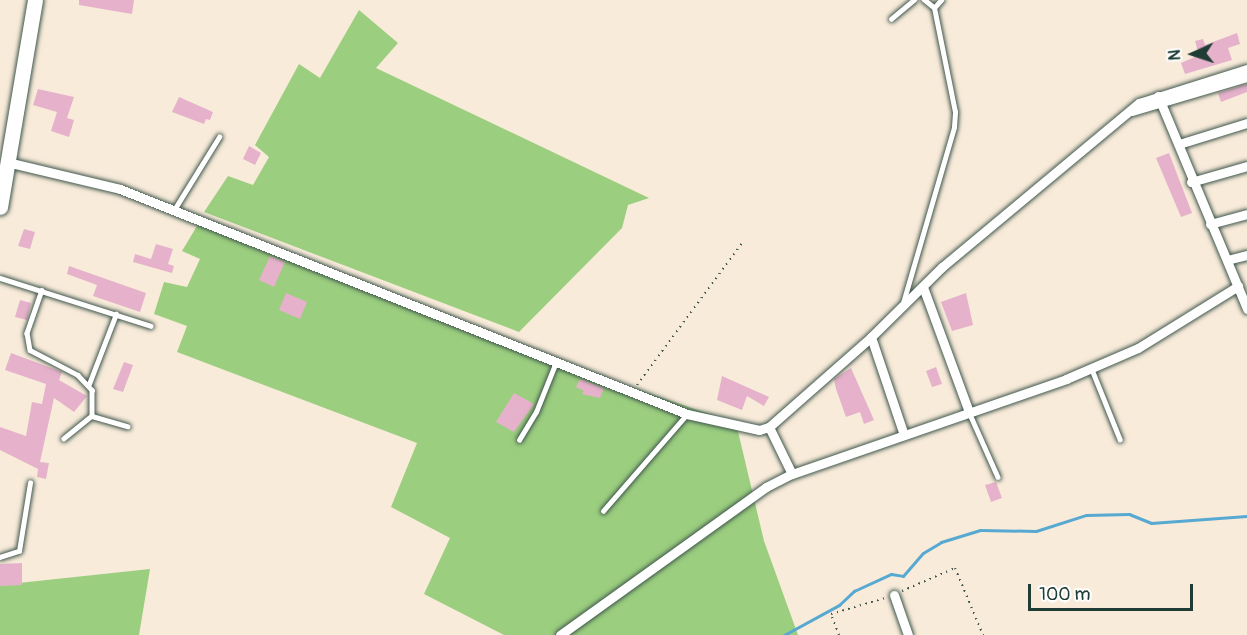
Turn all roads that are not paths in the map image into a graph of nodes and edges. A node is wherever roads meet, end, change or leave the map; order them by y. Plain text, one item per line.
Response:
1 (35, 0) edge
2 (914, 0) edge
3 (924, 0) edge
4 (941, 0) edge
5 (934, 8) junction
6 (891, 19) dead end
7 (1247, 69) edge
8 (1247, 77) edge
9 (1160, 99) junction
10 (1247, 123) edge
11 (219, 137) dead end
12 (1179, 144) junction
13 (7, 162) junction
14 (1247, 166) edge
15 (1191, 182) junction
16 (0, 207) edge
17 (174, 210) junction
18 (1247, 214) edge
19 (1210, 224) junction
20 (1247, 255) edge
21 (1227, 260) junction
22 (0, 278) edge
23 (1238, 286) junction
24 (922, 287) junction
25 (42, 290) junction
26 (1246, 303) edge
27 (902, 306) junction
28 (116, 314) junction
29 (151, 326) dead end
30 (871, 338) junction
31 (556, 362) junction
32 (1091, 366) junction
33 (89, 384) junction
34 (969, 412) junction
35 (687, 414) junction
36 (92, 416) junction
37 (128, 426) dead end
38 (769, 427) junction
39 (904, 435) junction
40 (64, 439) dead end
41 (1120, 439) dead end
42 (519, 440) dead end
43 (792, 474) junction
44 (998, 477) dead end
45 (30, 483) dead end
46 (603, 511) dead end
47 (0, 557) edge
48 (894, 595) dead end
49 (560, 635) edge
50 (908, 635) edge

1 - 13 main road
2 - 6 lane
3 - 5 lane
4 - 5 lane
5 - 27 lane
7 - 9 street
8 - 9 street
9 - 12 street
9 - 24 street
10 - 12 street
11 - 17 lane
12 - 15 street
13 - 16 main road
13 - 17 street
14 - 15 street
15 - 19 street
17 - 31 street
18 - 19 street
19 - 21 street
20 - 21 street
21 - 23 street
22 - 25 lane
23 - 26 street
23 - 32 street
24 - 27 street
24 - 34 street
25 - 28 lane
25 - 33 lane
27 - 30 street
28 - 29 lane
28 - 33 lane
30 - 38 street
30 - 39 street
31 - 35 street
31 - 42 lane
32 - 34 street
32 - 41 lane
33 - 36 lane
34 - 39 street
34 - 44 lane
35 - 38 street
35 - 46 lane
36 - 37 lane
36 - 40 lane
38 - 43 street
39 - 43 street
43 - 49 street
45 - 47 lane
48 - 50 street

